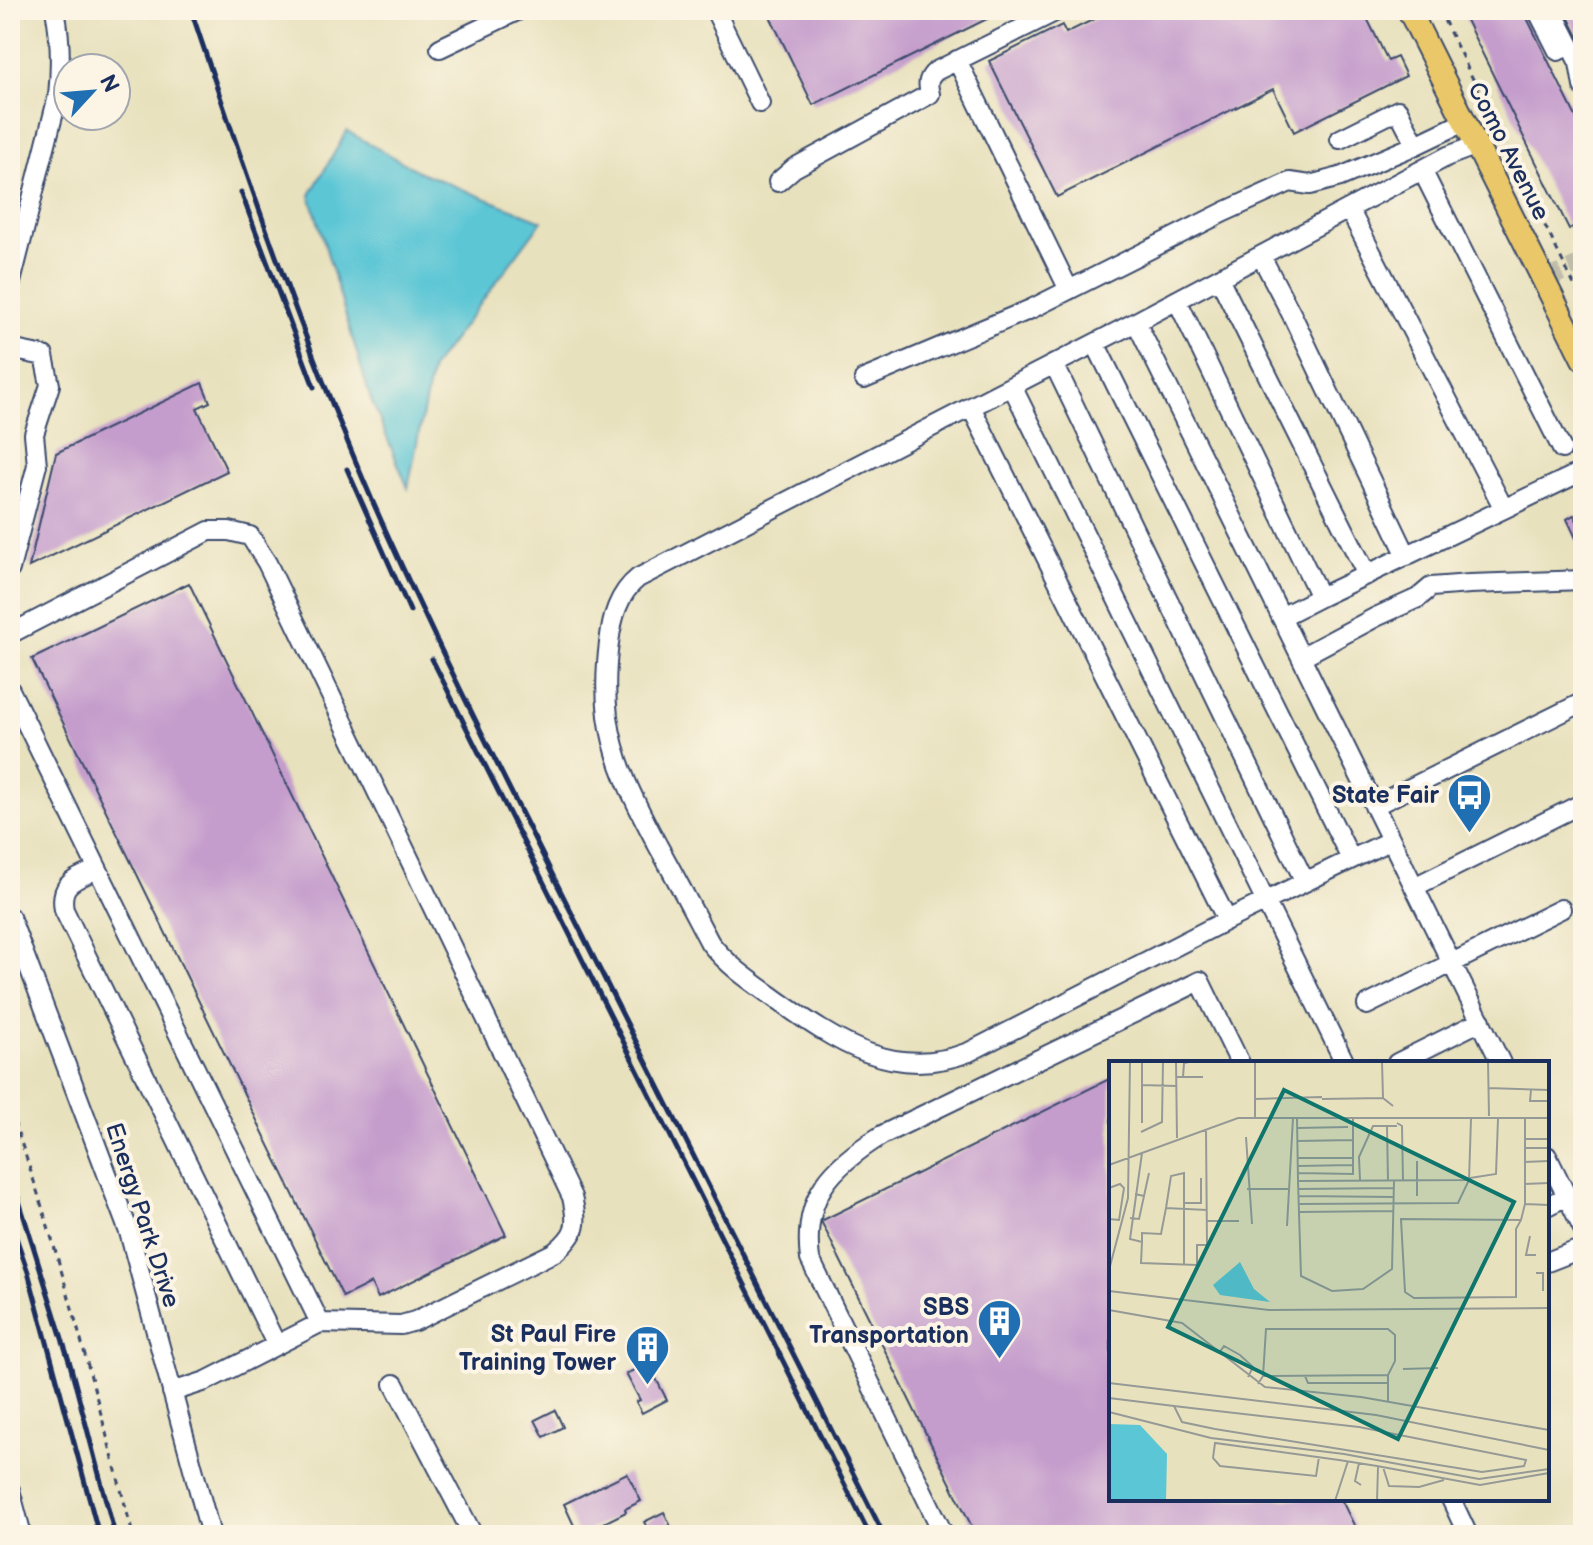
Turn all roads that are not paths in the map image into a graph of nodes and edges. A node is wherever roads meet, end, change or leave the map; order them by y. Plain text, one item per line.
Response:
1 (55, 10) edge
2 (519, 10) edge
3 (715, 10) edge
4 (1059, 10) edge
5 (1409, 10) edge
6 (1537, 10) edge
7 (1552, 10) edge
8 (440, 48) dead end
9 (1558, 51) dead end
10 (957, 60) junction
11 (1583, 86) edge
12 (760, 103) dead end
13 (1466, 121) junction
14 (1340, 139) dead end
15 (1416, 145) junction
16 (1477, 145) junction
17 (1422, 170) junction
18 (778, 182) dead end
19 (1349, 209) junction
20 (1261, 256) junction
21 (1219, 278) junction
22 (10, 286) edge
23 (1069, 290) junction
24 (1177, 300) junction
25 (1136, 322) junction
26 (1095, 343) junction
27 (10, 349) edge
28 (1583, 359) edge
29 (1054, 364) junction
30 (864, 379) dead end
31 (1012, 386) junction
32 (971, 407) junction
33 (1562, 449) dead end
34 (1583, 471) edge
35 (1504, 509) junction
36 (1407, 556) junction
37 (10, 569) edge
38 (1367, 575) junction
39 (1583, 580) edge
40 (1320, 597) junction
41 (1281, 617) junction
42 (10, 634) edge
43 (1301, 657) junction
44 (10, 690) edge
45 (1583, 702) edge
46 (1583, 803) edge
47 (1374, 806) junction
48 (1391, 840) junction
49 (1351, 859) junction
50 (97, 869) junction
51 (1305, 882) junction
52 (1414, 887) junction
53 (1266, 903) junction
54 (1561, 909) dead end
55 (10, 917) edge
56 (1227, 920) junction
57 (1452, 963) junction
58 (1367, 1005) dead end
59 (1481, 1021) junction
60 (1239, 1061) edge
61 (1344, 1061) edge
62 (1401, 1061) edge
63 (1500, 1061) edge
64 (1549, 1160) edge
65 (1567, 1196) junction
66 (1549, 1205) edge
67 (1583, 1229) edge
68 (1583, 1248) edge
69 (1549, 1261) edge
70 (320, 1323) junction
71 (276, 1344) junction
72 (394, 1384) dead end
73 (172, 1392) junction
74 (10, 1490) edge
75 (1452, 1501) edge
76 (22, 1535) edge
77 (211, 1535) edge
78 (473, 1535) edge
79 (944, 1535) edge
80 (1468, 1535) edge

1 - 22 street
2 - 8 street
3 - 12 street
4 - 10 street
5 - 13 main road, Como Avenue
6 - 9 street
7 - 11 street
10 - 18 street
10 - 23 street
13 - 15 street
13 - 16 main road, Como Avenue
14 - 15 street
15 - 23 street
16 - 17 street
16 - 28 main road, Como Avenue
17 - 19 street
17 - 33 street
19 - 20 street
19 - 35 street
20 - 21 street
20 - 36 street
21 - 24 street
21 - 38 street
23 - 30 street
24 - 25 street
24 - 40 street
25 - 26 street
25 - 41 street
26 - 29 street
26 - 49 street
27 - 37 street
29 - 31 street
29 - 51 street
31 - 32 street
31 - 53 street
32 - 56 street
32 - 56 street
34 - 35 street
35 - 36 street
36 - 38 street
38 - 40 street
39 - 43 street
40 - 41 street
41 - 43 street
42 - 70 street
43 - 47 street
44 - 50 street
45 - 47 street
46 - 52 street
47 - 48 street
48 - 49 street
48 - 52 street
49 - 51 street
50 - 70 street
50 - 71 street
51 - 53 street
52 - 57 street
53 - 56 street
53 - 61 street
54 - 57 street
55 - 73 street, Energy Park Drive
57 - 58 street
57 - 59 street
59 - 62 street
59 - 63 street
60 - 79 street
64 - 65 street
65 - 66 street
65 - 67 street
68 - 69 street
70 - 71 street
71 - 73 street
72 - 78 street
73 - 77 street, Energy Park Drive
74 - 76 street
75 - 80 street

